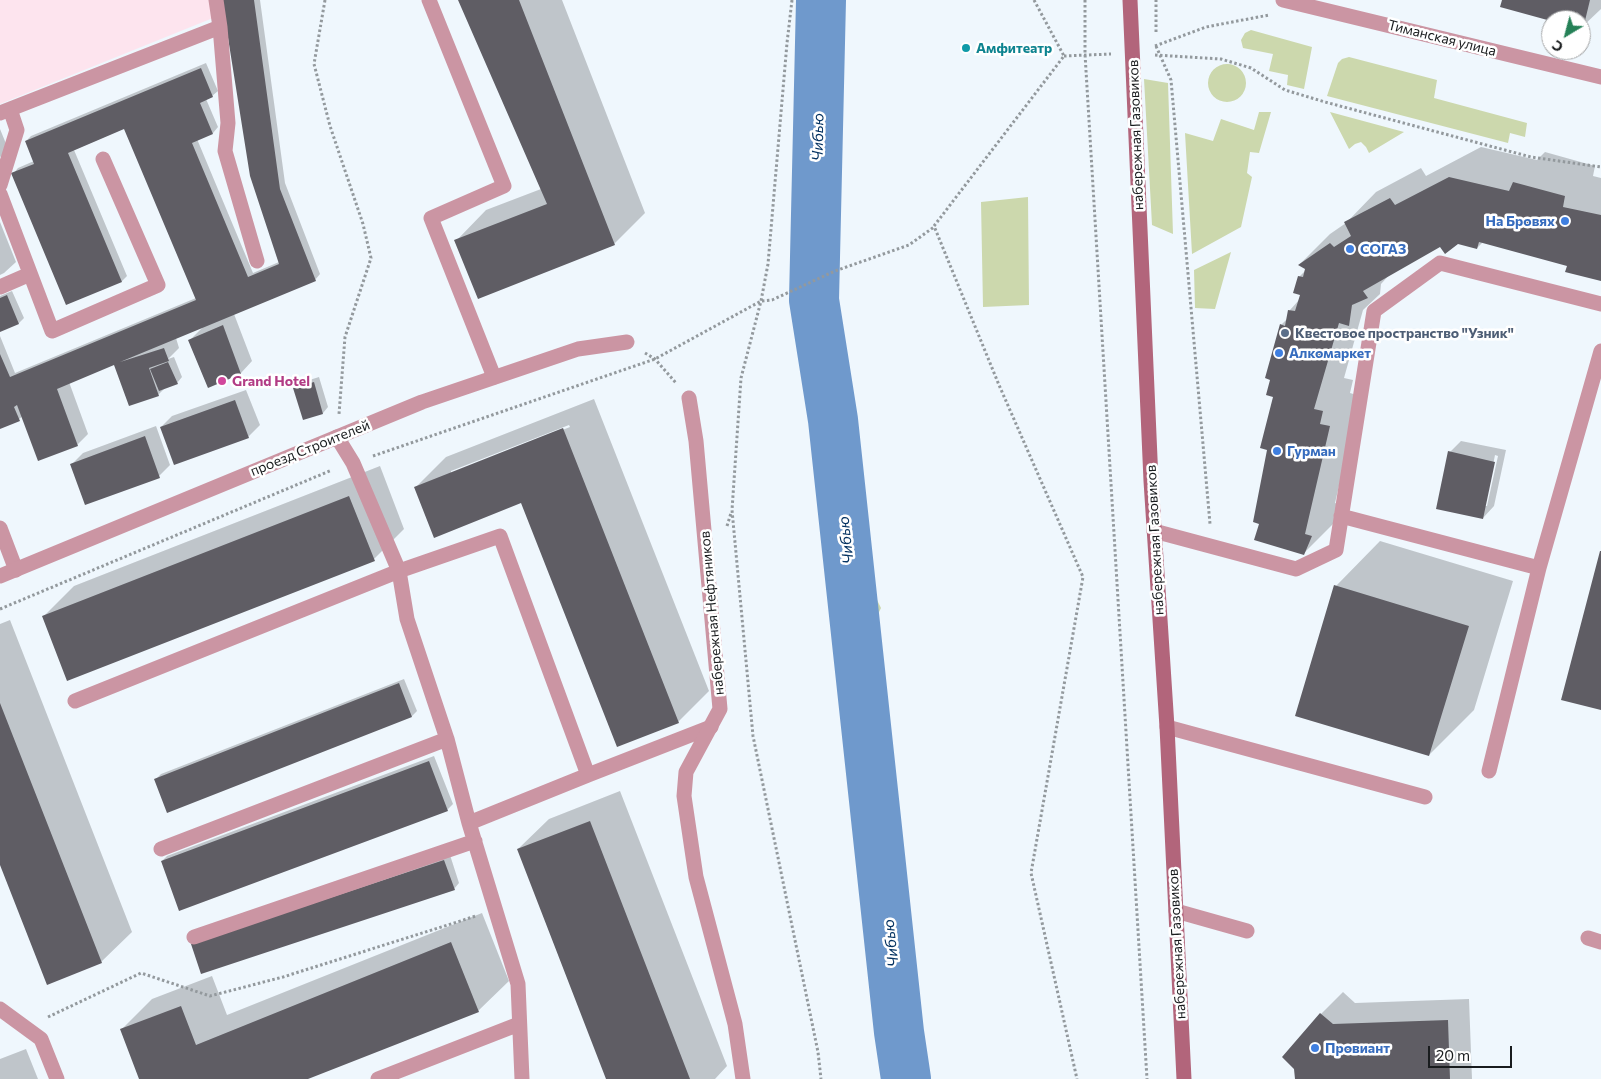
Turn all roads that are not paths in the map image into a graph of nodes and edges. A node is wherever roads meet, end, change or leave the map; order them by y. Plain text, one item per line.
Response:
1 (216, 0) edge
2 (429, 0) edge
3 (1130, 0) edge
4 (1283, 0) edge
5 (220, 27) junction
6 (1601, 77) edge
7 (5, 111) edge
8 (103, 159) dead end
9 (0, 185) edge
10 (1, 200) edge
11 (257, 261) dead end
12 (30, 274) junction
13 (0, 287) edge
14 (1601, 304) edge
15 (627, 342) road end
16 (1601, 351) edge
17 (494, 377) junction
18 (689, 398) road end
19 (337, 437) junction
20 (1341, 516) junction
21 (0, 528) edge
22 (1154, 531) junction
23 (1539, 568) junction
24 (16, 570) junction
25 (399, 571) junction
26 (0, 576) edge
27 (75, 701) dead end
28 (711, 727) junction
29 (1167, 727) junction
30 (447, 739) junction
31 (1489, 771) dead end
32 (588, 775) junction
33 (1425, 797) dead end
34 (469, 822) junction
35 (475, 841) junction
36 (161, 849) dead end
37 (1176, 911) junction
38 (1247, 931) dead end
39 (194, 937) dead end
40 (0, 1009) edge
41 (519, 1024) junction
42 (57, 1079) edge
43 (378, 1079) edge
44 (522, 1079) edge
45 (742, 1079) edge
46 (1184, 1079) edge

1 - 5 street
2 - 17 street
3 - 22 main road, набережная Газовиков
4 - 6 street, Тиманская улица
5 - 7 street
5 - 11 street
7 - 9 street
8 - 12 street
10 - 12 street
12 - 13 street
14 - 20 street
15 - 17 street, проезд Строителей
16 - 23 street
17 - 19 street, проезд Строителей
18 - 28 street, набережная Нефтяников
19 - 24 street, проезд Строителей
19 - 25 street
20 - 22 street
20 - 23 street
21 - 24 street
22 - 29 main road, набережная Газовиков
23 - 31 street
24 - 26 street, проезд Строителей
25 - 27 street
25 - 30 street
25 - 32 street
28 - 32 street
28 - 45 street, набережная Нефтяников
29 - 33 street
29 - 37 main road, набережная Газовиков
30 - 34 street
30 - 36 street
32 - 34 street
34 - 35 street
35 - 39 street
35 - 41 street
37 - 38 street
37 - 46 main road, набережная Газовиков
40 - 42 street
41 - 43 street
41 - 44 street

